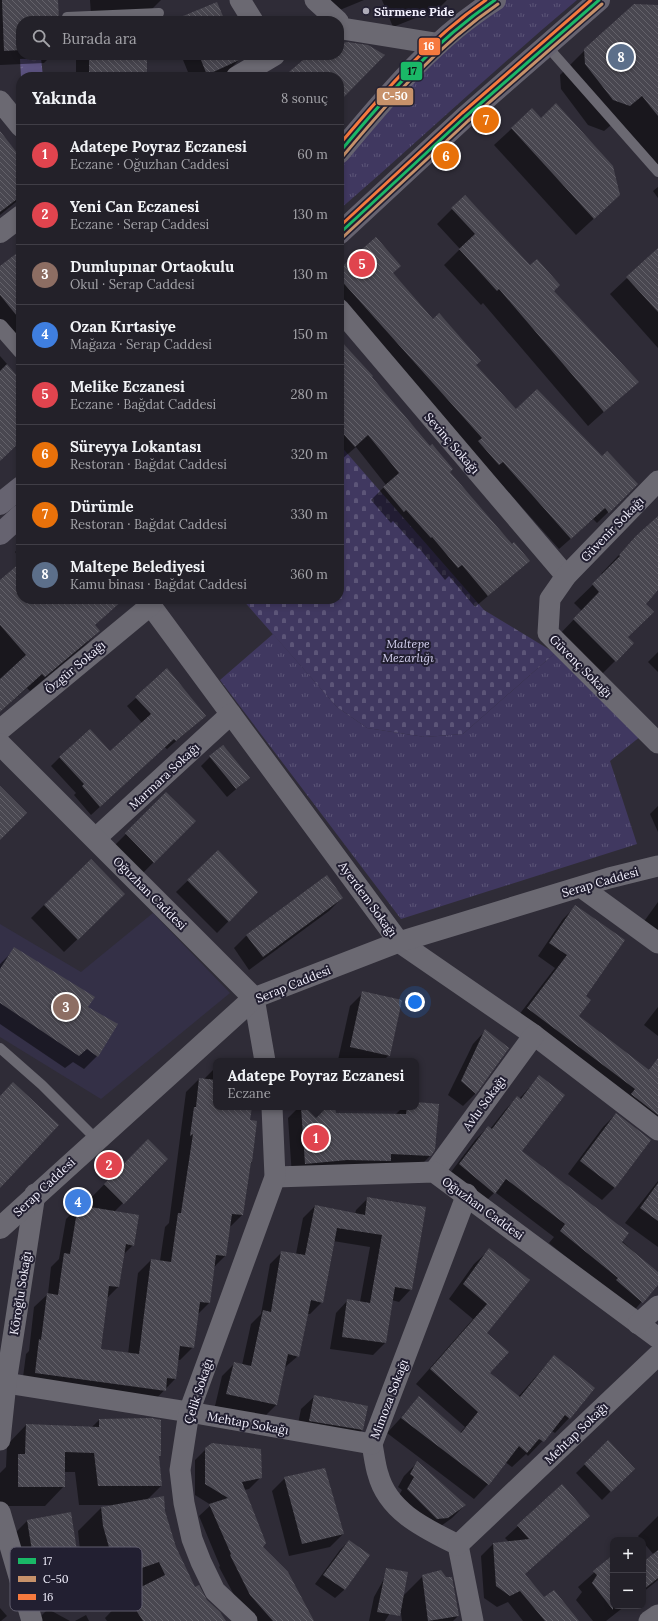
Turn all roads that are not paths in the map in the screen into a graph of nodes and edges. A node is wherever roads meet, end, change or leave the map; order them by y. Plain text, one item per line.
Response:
1 (240, 0) edge
2 (315, 0) edge
3 (599, 0) edge
4 (483, 3) edge
5 (159, 13) dead end
6 (90, 16) edge
7 (251, 16) edge
8 (331, 16) edge
9 (344, 26) edge
10 (438, 44) junction
11 (546, 45) junction
12 (266, 60) edge
13 (245, 72) edge
14 (0, 101) edge
15 (16, 121) edge
16 (344, 147) edge
17 (658, 172) edge
18 (16, 220) edge
19 (344, 229) edge
20 (0, 232) edge
21 (344, 315) edge
22 (0, 327) edge
23 (16, 345) edge
24 (658, 481) edge
25 (16, 491) edge
26 (0, 504) edge
27 (16, 520) edge
28 (0, 534) edge
29 (566, 576) junction
30 (146, 604) edge
31 (149, 604) edge
32 (231, 714) junction
33 (0, 730) edge
34 (658, 742) edge
35 (0, 744) edge
36 (96, 838) junction
37 (658, 866) edge
38 (581, 887) junction
39 (399, 942) junction
40 (658, 943) edge
41 (254, 998) junction
42 (534, 1035) junction
43 (0, 1048) edge
44 (264, 1058) edge
45 (272, 1110) edge
46 (658, 1130) edge
47 (96, 1140) junction
48 (434, 1172) junction
49 (275, 1177) junction
50 (35, 1194) junction
51 (467, 1194) junction
52 (0, 1228) edge
53 (658, 1306) edge
54 (638, 1324) junction
55 (658, 1338) edge
56 (658, 1355) edge
57 (6, 1383) junction
58 (189, 1412) junction
59 (0, 1440) edge
60 (372, 1444) junction
61 (0, 1512) edge
62 (458, 1545) junction
63 (10, 1547) edge
64 (29, 1611) edge
65 (658, 1615) edge
66 (32, 1621) edge
67 (247, 1621) edge
68 (473, 1621) edge
69 (649, 1621) edge

1 - 7 street
2 - 8 street
3 - 11 main road
4 - 10 main road
5 - 6 lane
9 - 10 street
10 - 16 main road
11 - 17 lane
11 - 19 main road
12 - 13 street
14 - 15 street
18 - 20 street
21 - 29 street, Sevinç Sokağı
22 - 23 street
24 - 29 street, Güvenir Sokağı
25 - 26 main road
27 - 28 main road
29 - 34 street, Güvenç Sokağı
30 - 33 street, Özgür Sokağı
31 - 32 street, Ayerdem Sokağı
32 - 36 street, Marmara Sokağı
32 - 39 street, Ayerdem Sokağı
35 - 36 street, Oğuzhan Caddesi
36 - 41 street, Oğuzhan Caddesi
37 - 38 street, Serap Caddesi
38 - 39 street, Serap Caddesi
38 - 40 street
39 - 41 street, Serap Caddesi
39 - 42 street, Ayerdem Sokağı
41 - 44 street
41 - 47 street, Serap Caddesi
42 - 46 street, Ayerdem Sokağı
42 - 48 street, Avlu Sokağı
43 - 47 lane
45 - 49 street
47 - 50 street, Serap Caddesi
48 - 49 street, Oğuzhan Caddesi
48 - 51 street, Oğuzhan Caddesi
49 - 58 street, Çelik Sokağı
50 - 52 street, Serap Caddesi
50 - 57 street, Köroğlu Sokağı
51 - 54 street, Oğuzhan Caddesi
51 - 60 street, Mimoza Sokağı
53 - 54 street
54 - 55 street, Oğuzhan Caddesi
56 - 62 street, Mehtap Sokağı
57 - 58 street, Mehtap Sokağı
57 - 59 street, Köroğlu Sokağı
58 - 60 street, Mehtap Sokağı
58 - 67 street, Çelik Sokağı
60 - 62 street, Mimoza Sokağı
61 - 63 street
62 - 68 street
64 - 66 street
65 - 69 street

